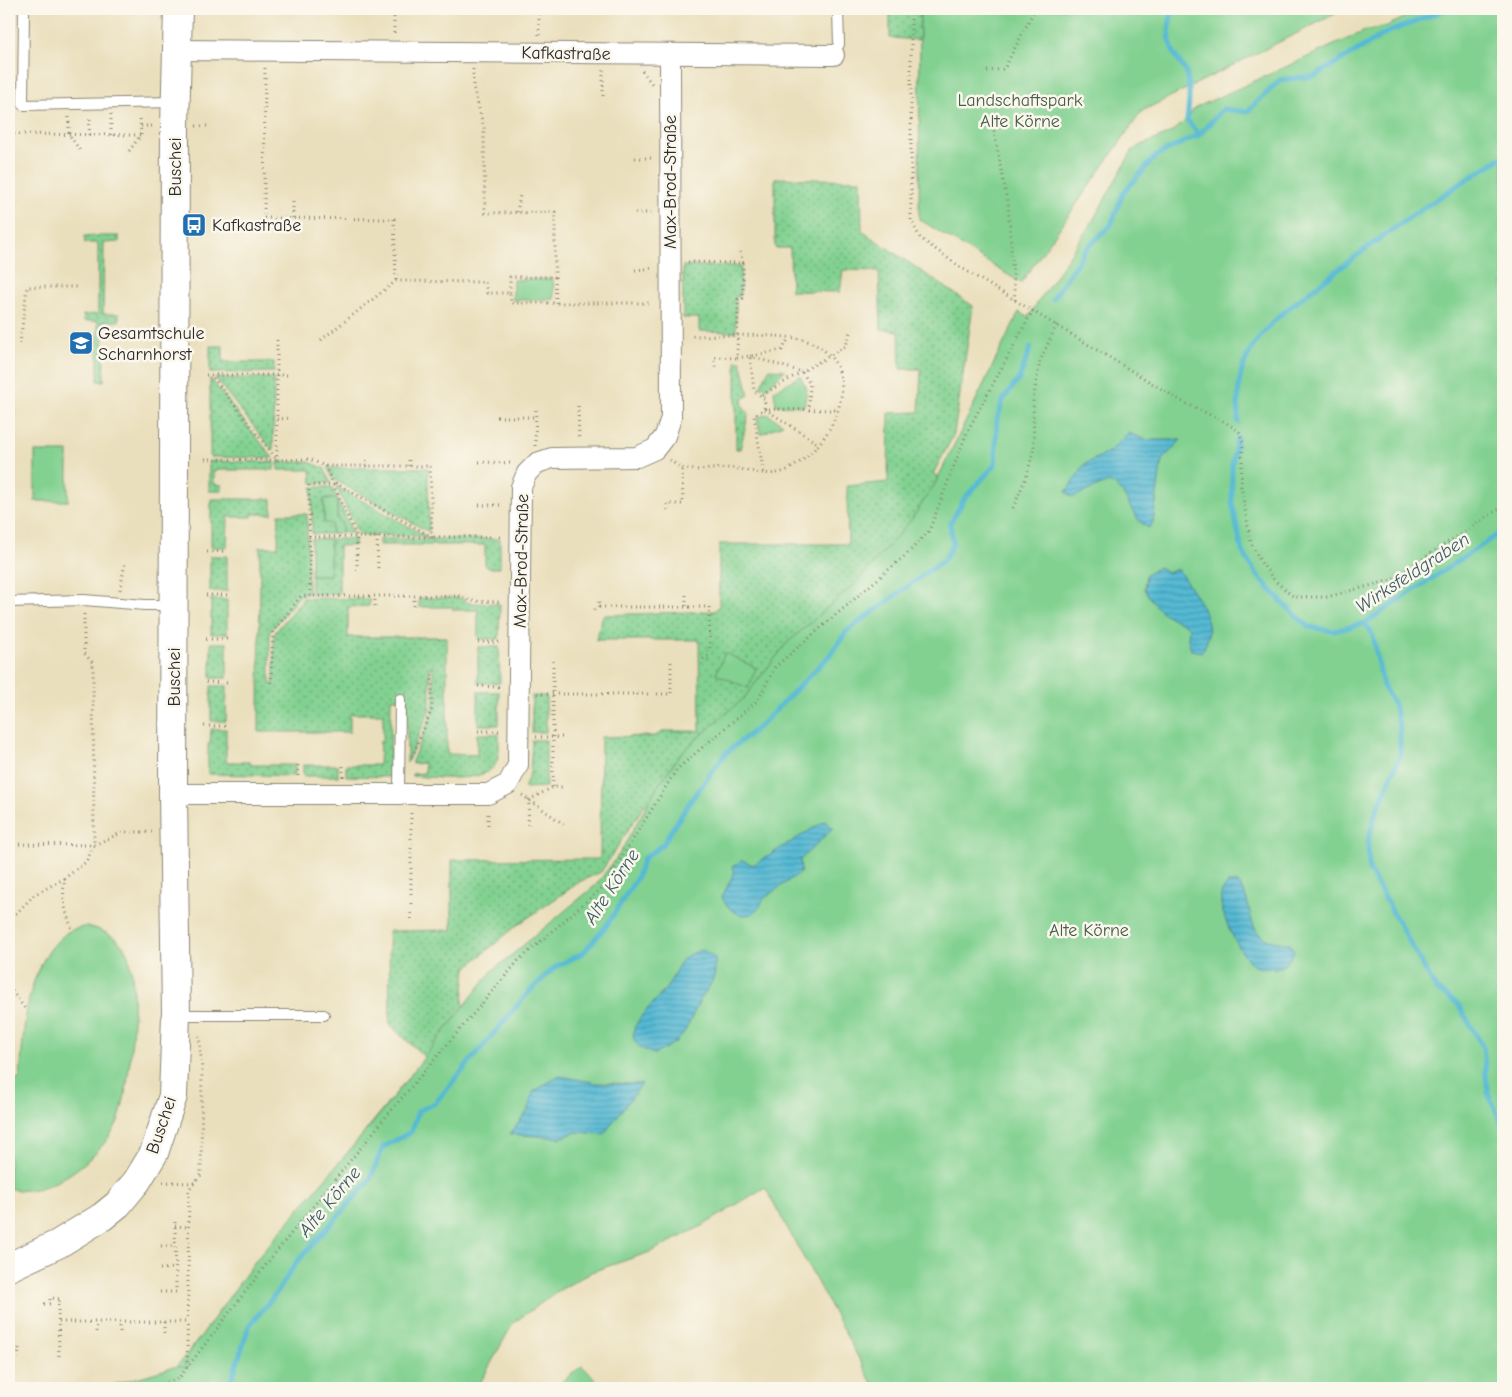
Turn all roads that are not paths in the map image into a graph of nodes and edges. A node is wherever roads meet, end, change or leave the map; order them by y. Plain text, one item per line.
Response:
1 (24, 9) edge
2 (178, 9) edge
3 (838, 11) dead end
4 (178, 50) junction
5 (670, 54) junction
6 (834, 55) joint
7 (176, 102) junction
8 (9, 602) edge
9 (174, 605) junction
10 (400, 699) dead end
11 (399, 793) junction
12 (173, 794) junction
13 (324, 1015) dead end
14 (187, 1021) junction
15 (9, 1267) edge

1 - 7 lane
2 - 4 street, Buschei
3 - 6 lane
4 - 5 street, Kafkastraße
4 - 7 street, Buschei
5 - 6 street, Kafkastraße
5 - 11 street, Max-Brod-Straße
7 - 9 street, Buschei
8 - 9 lane
9 - 12 street, Buschei
10 - 11 lane
11 - 12 street
12 - 14 street, Buschei
13 - 14 lane
14 - 15 street, Buschei

